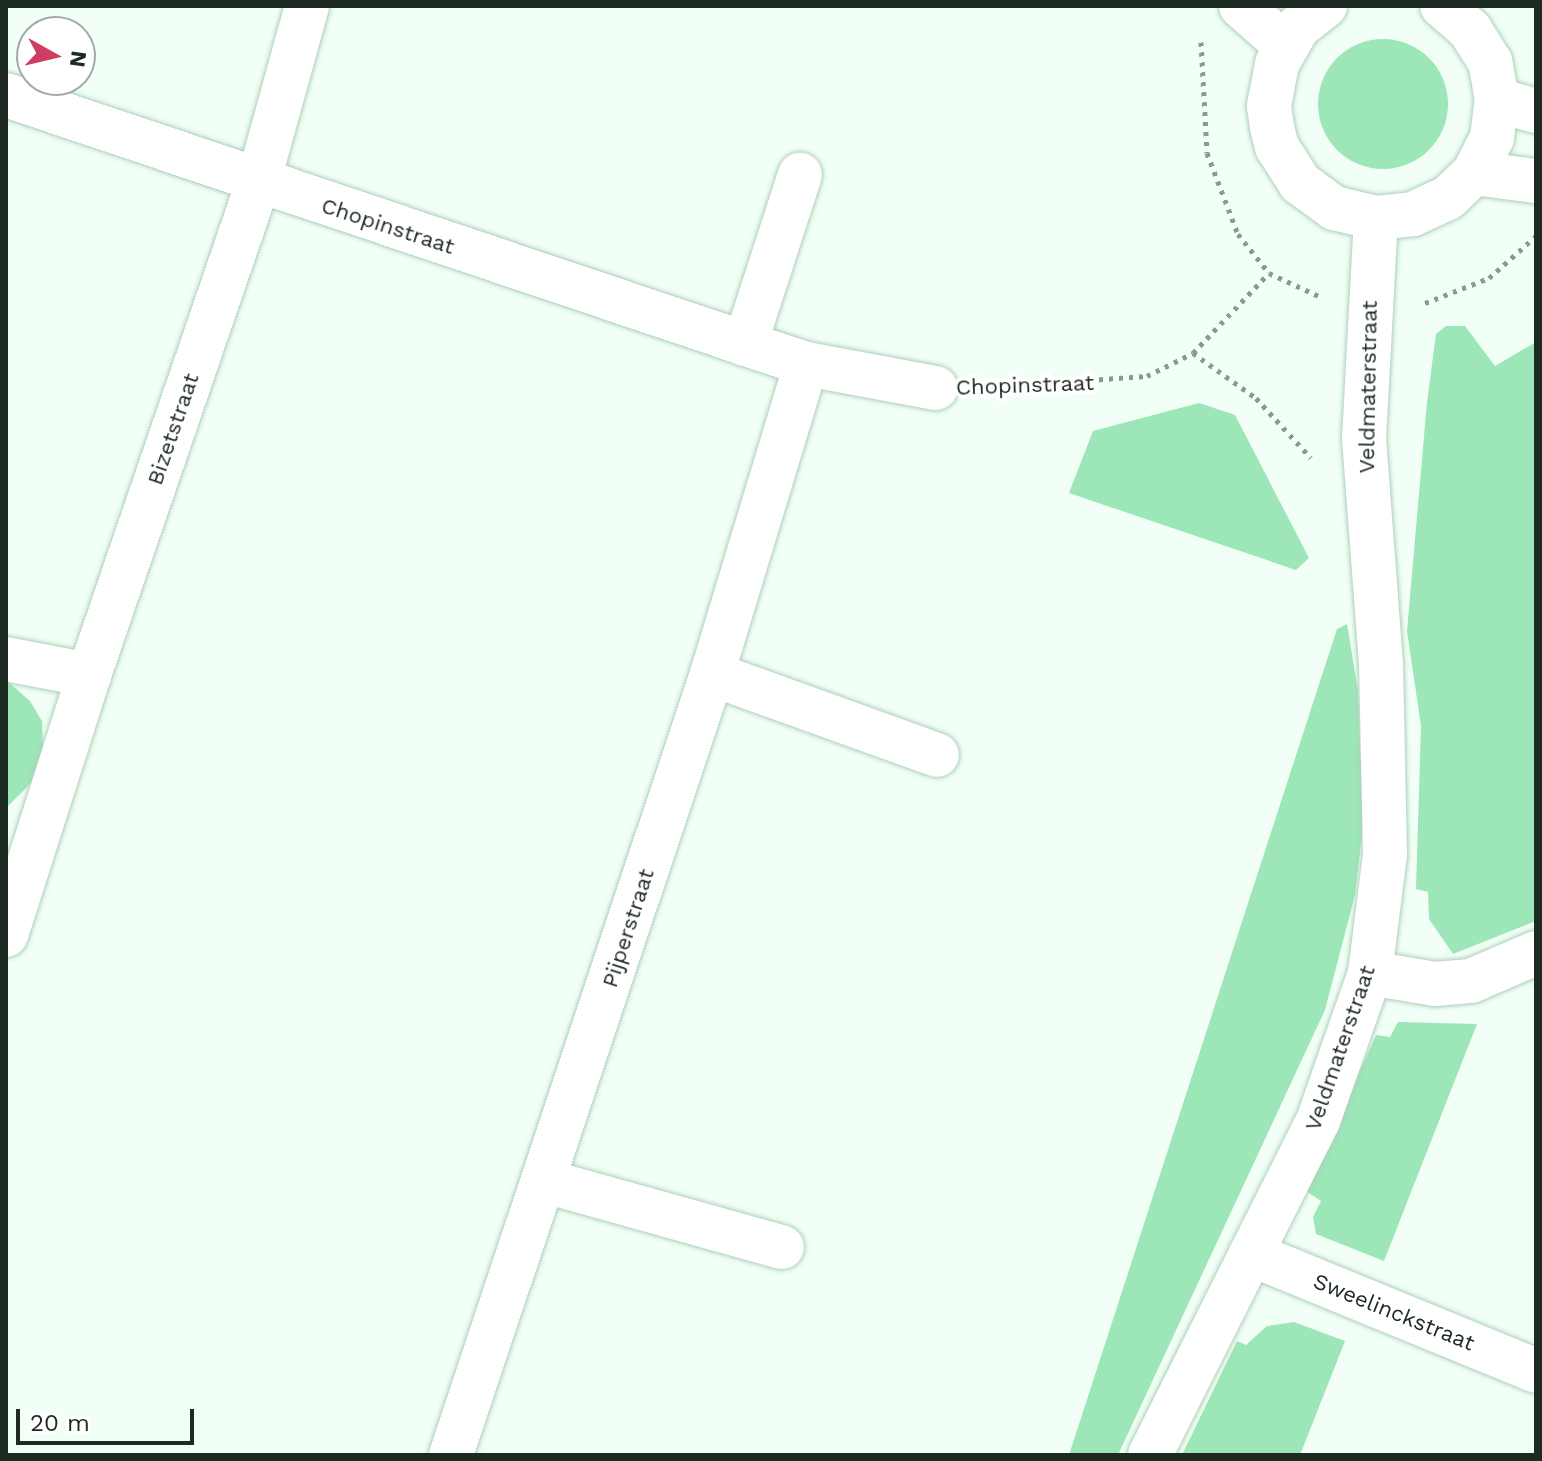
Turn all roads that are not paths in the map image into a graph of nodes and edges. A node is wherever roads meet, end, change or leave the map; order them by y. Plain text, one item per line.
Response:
1 (307, 6) edge
2 (1241, 6) edge
3 (1325, 6) edge
4 (1442, 6) edge
5 (1285, 45) junction
6 (6, 95) edge
7 (1517, 106) edge
8 (1474, 173) junction
9 (800, 175) dead end
10 (1536, 181) edge
11 (258, 183) junction
12 (1376, 218) junction
13 (745, 344) junction
14 (806, 364) junction
15 (936, 388) road end
16 (6, 659) edge
17 (712, 674) junction
18 (89, 675) junction
19 (937, 755) dead end
20 (6, 935) edge
21 (1536, 953) edge
22 (1370, 973) junction
23 (545, 1181) junction
24 (782, 1247) dead end
25 (1251, 1254) junction
26 (1536, 1371) edge
27 (451, 1455) edge
28 (1150, 1455) edge

1 - 11 street
2 - 5 street
3 - 5 street
4 - 7 street
5 - 12 street
6 - 11 street, Chopinstraat
7 - 8 street
8 - 10 street
8 - 12 street
9 - 13 street
11 - 13 street, Chopinstraat
11 - 18 street, Bizetstraat
12 - 22 street, Veldmaterstraat
13 - 14 street, Chopinstraat
14 - 15 street, Chopinstraat
14 - 17 street, Pijperstraat
16 - 18 street
17 - 19 street
17 - 23 street, Pijperstraat
18 - 20 street, Bizetstraat
21 - 22 street
22 - 25 street, Veldmaterstraat
23 - 24 street
23 - 27 street, Pijperstraat
25 - 26 street, Sweelinckstraat
25 - 28 street, Veldmaterstraat

